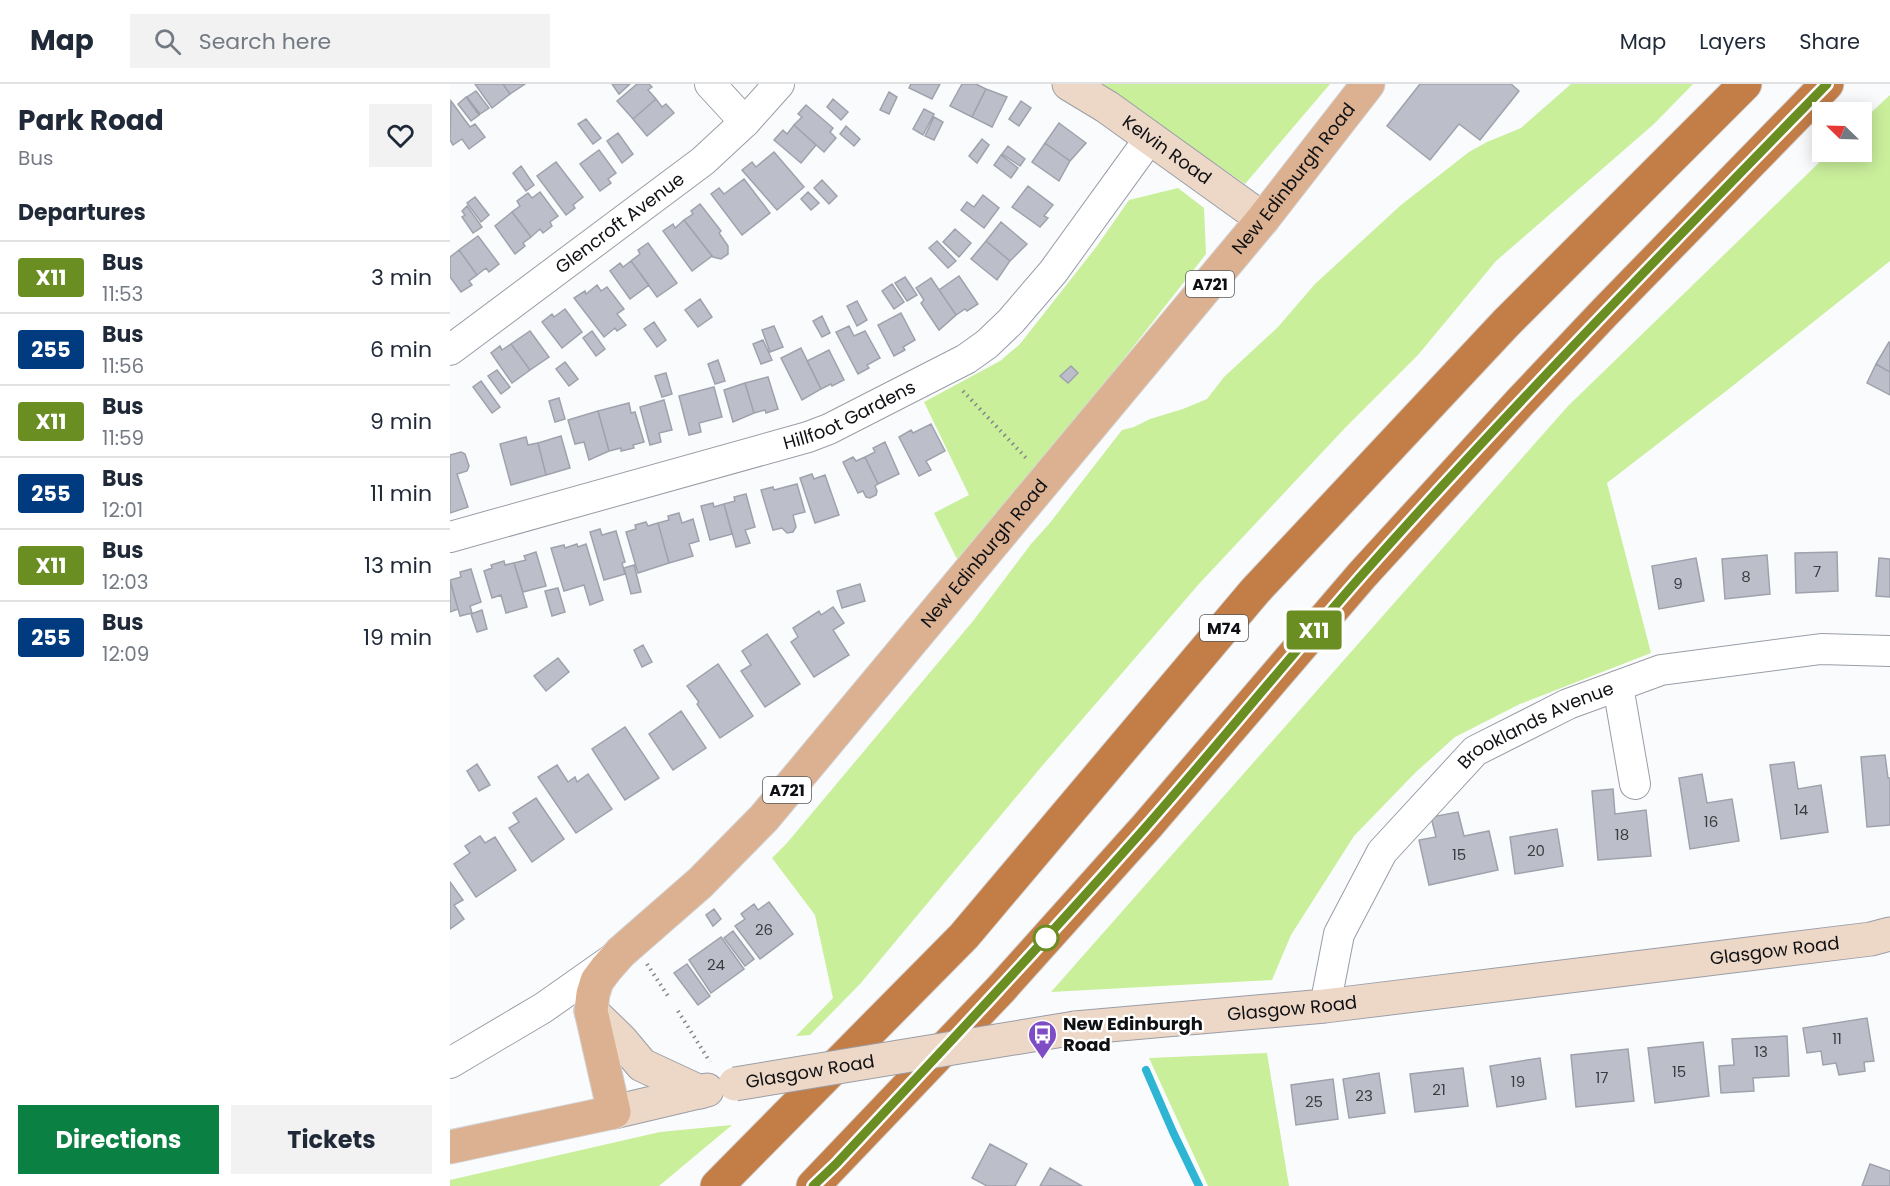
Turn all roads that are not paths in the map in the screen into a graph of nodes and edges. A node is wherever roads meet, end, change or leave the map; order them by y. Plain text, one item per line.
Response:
1 (710, 84) edge
2 (779, 84) edge
3 (1069, 84) edge
4 (1368, 84) edge
5 (1745, 84) edge
6 (1827, 84) edge
7 (745, 122) junction
8 (1150, 138) junction
9 (1263, 219) junction
10 (450, 350) edge
11 (450, 537) edge
12 (1890, 651) edge
13 (1618, 686) junction
14 (1635, 784) dead end
15 (1890, 934) edge
16 (627, 947) junction
17 (1325, 1006) junction
18 (591, 1011) junction
19 (450, 1063) edge
20 (719, 1088) junction
21 (614, 1112) junction
22 (450, 1147) edge
23 (717, 1186) edge
24 (813, 1186) edge

1 - 7 street
2 - 7 street, Glencroft Avenue
3 - 8 main road, Kelvin Road
4 - 9 main road, New Edinburgh Road / A721
5 - 23 highway, M74
6 - 24 highway
7 - 10 street, Glencroft Avenue
8 - 9 main road, Kelvin Road
8 - 11 street, Hillfoot Gardens
9 - 16 main road, New Edinburgh Road / A721
12 - 13 street, Brooklands Avenue
13 - 14 street
13 - 17 street, Brooklands Avenue
15 - 17 main road, Glasgow Road
16 - 18 main road, New Edinburgh Road / A721
16 - 19 street
17 - 20 main road, Glasgow Road, bridge
18 - 20 main road
18 - 21 main road, New Edinburgh Road / A721
20 - 21 main road, Glasgow Road
21 - 22 main road, Glasgow Road

